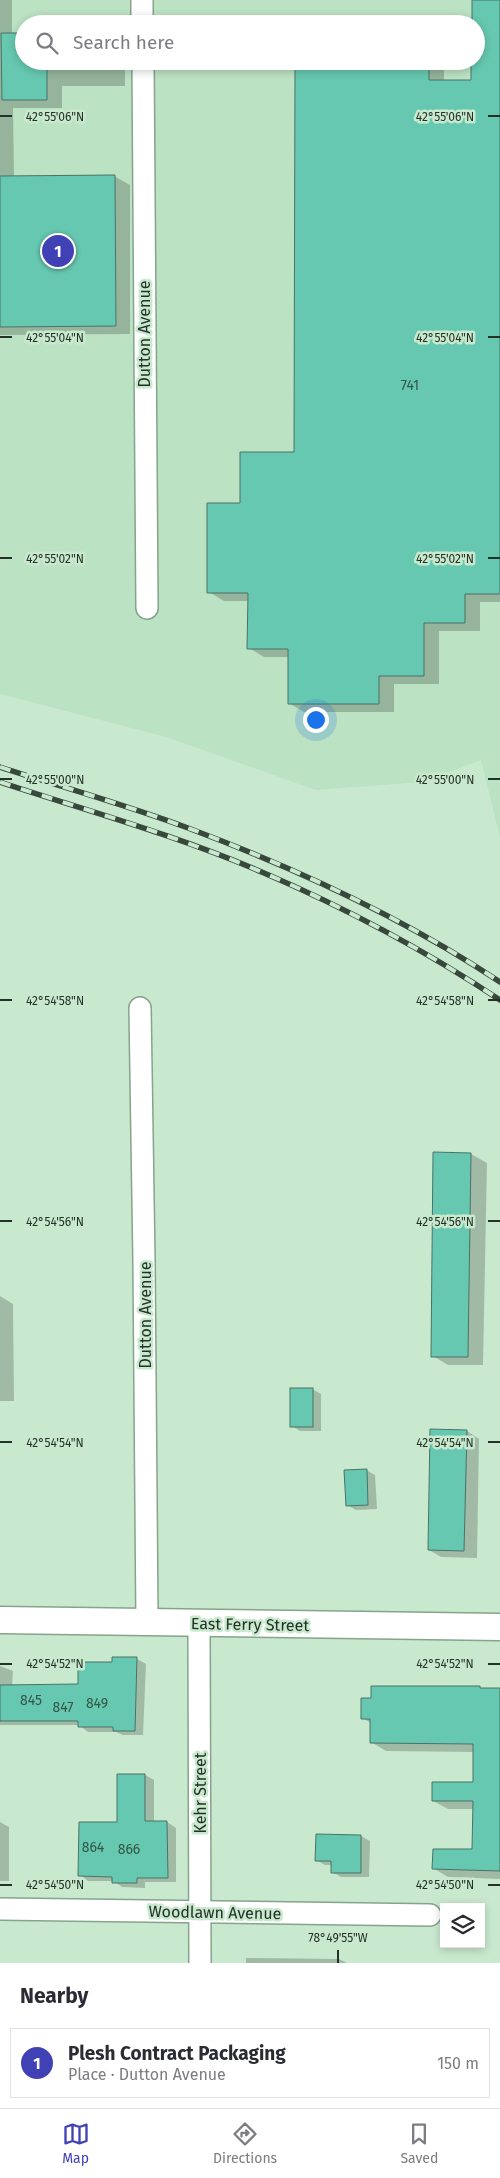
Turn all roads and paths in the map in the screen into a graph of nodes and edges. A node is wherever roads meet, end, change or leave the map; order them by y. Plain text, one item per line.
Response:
1 (142, 0) edge
2 (142, 15) edge
3 (143, 70) edge
4 (147, 608) dead end
5 (140, 1008) dead end
6 (0, 1620) edge
7 (146, 1622) junction
8 (198, 1623) junction
9 (500, 1627) edge
10 (0, 1909) edge
11 (200, 1912) junction
12 (430, 1915) dead end
13 (200, 1963) edge

1 - 2 street
3 - 4 street, Dutton Avenue
5 - 7 street, Dutton Avenue
6 - 7 street, East Ferry Street
7 - 8 street, East Ferry Street
8 - 9 street, East Ferry Street
8 - 11 street, Kehr Street
10 - 11 street, Woodlawn Avenue
11 - 12 street, Woodlawn Avenue
11 - 13 street, Kehr Street

